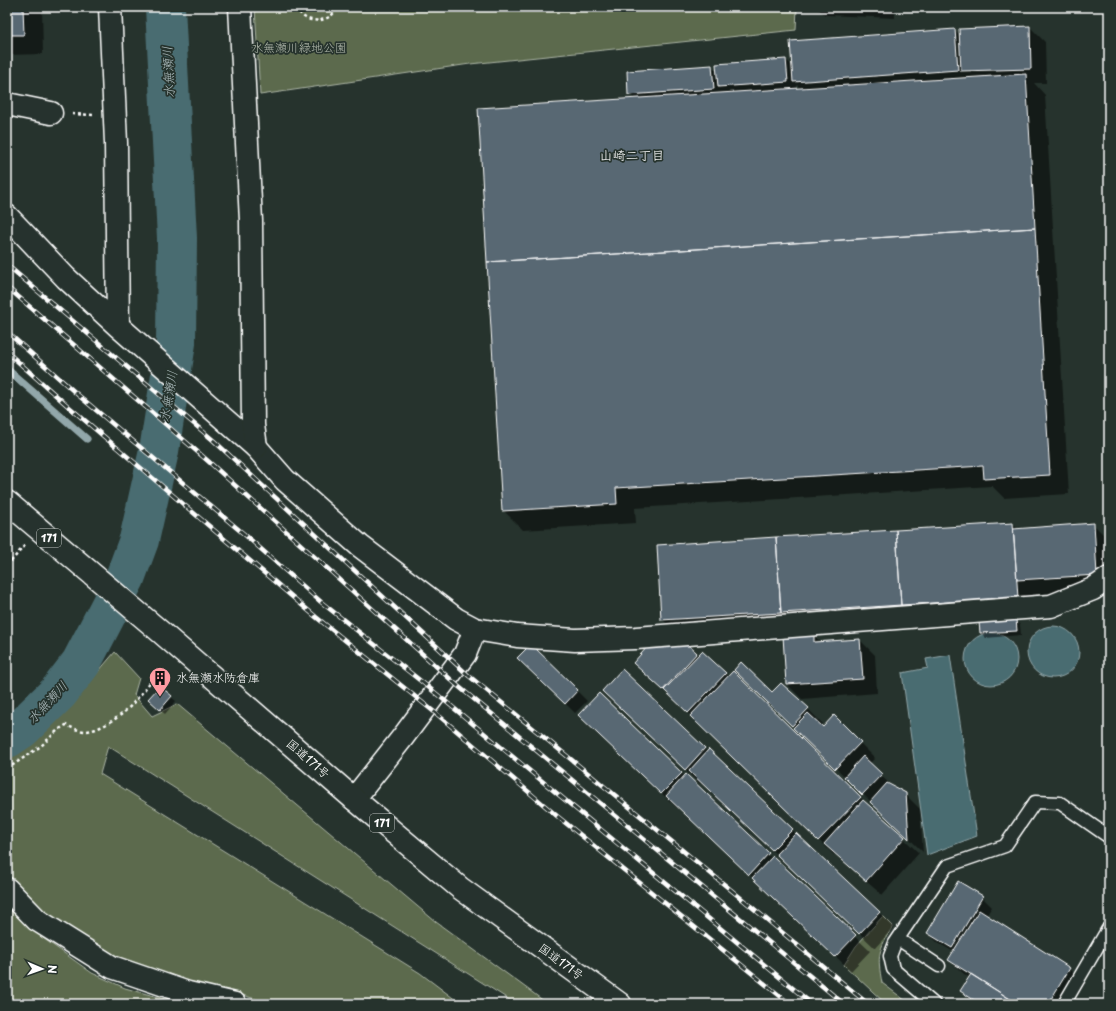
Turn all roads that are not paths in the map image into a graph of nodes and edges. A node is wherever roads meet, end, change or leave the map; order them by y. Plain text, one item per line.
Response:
1 (110, 7) edge
2 (240, 7) edge
3 (7, 104) edge
4 (51, 112) road end
5 (7, 216) edge
6 (118, 326) junction
7 (256, 447) junction
8 (7, 502) edge
9 (1109, 578) edge
10 (475, 629) junction
11 (354, 799) junction
12 (1109, 837) edge
13 (7, 889) edge
14 (1109, 927) edge
15 (898, 939) junction
16 (939, 966) dead end
17 (235, 1004) edge
18 (620, 1004) edge
19 (934, 1004) edge
20 (1064, 1004) edge

1 - 6 main road
2 - 7 main road
3 - 4 main road
5 - 6 main road
6 - 7 main road
7 - 10 main road
8 - 11 main road, 国道171号 / 171
9 - 10 main road
10 - 11 main road
11 - 18 main road, 国道171号 / 171
12 - 15 lane
13 - 17 main road
14 - 20 lane
15 - 16 lane
15 - 19 lane

